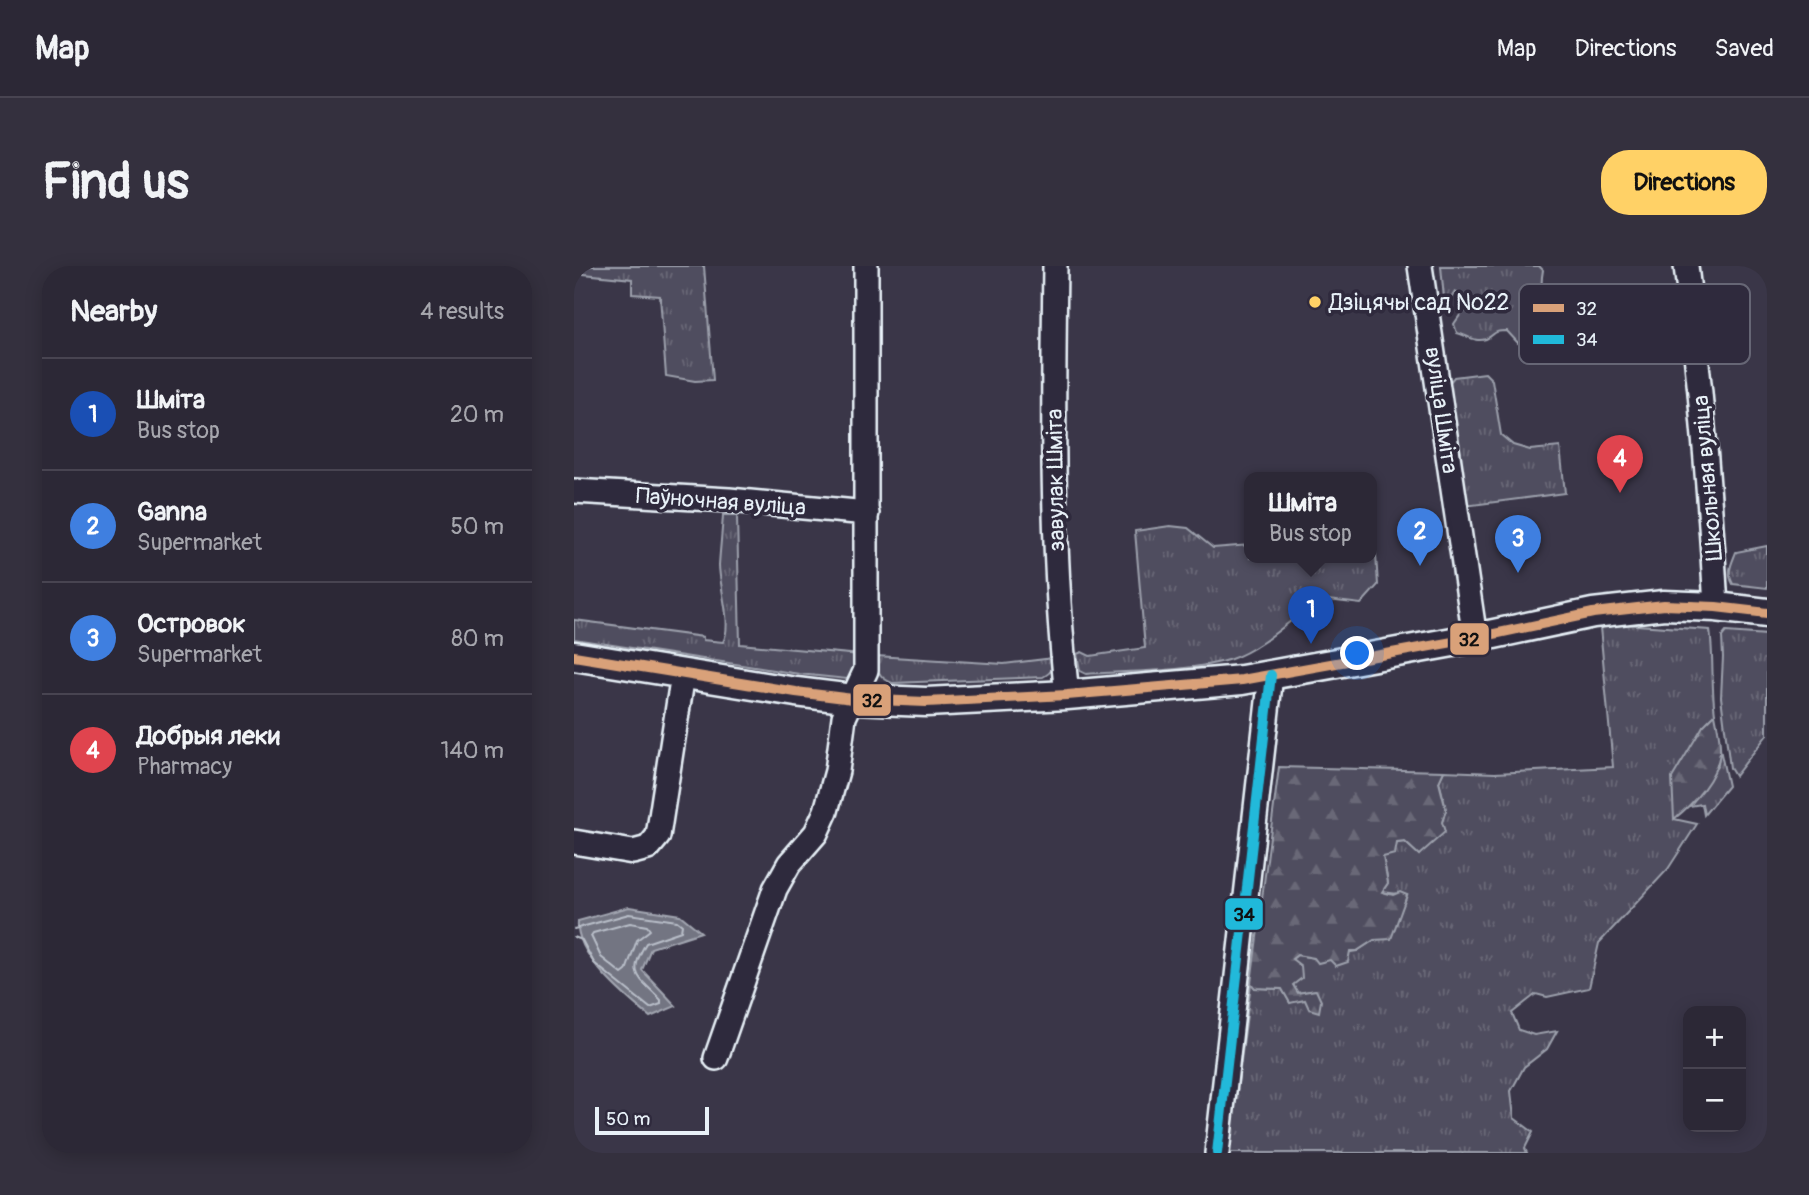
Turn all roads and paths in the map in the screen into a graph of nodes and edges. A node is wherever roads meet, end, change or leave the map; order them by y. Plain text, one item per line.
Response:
1 (866, 266) edge
2 (1055, 266) edge
3 (1420, 266) edge
4 (1686, 266) edge
5 (1688, 284) edge
6 (1697, 364) edge
7 (574, 491) edge
8 (867, 513) junction
9 (1716, 607) junction
10 (1767, 613) edge
11 (1475, 638) junction
12 (574, 656) edge
13 (683, 674) junction
14 (1271, 675) junction
15 (1067, 695) junction
16 (853, 699) junction
17 (574, 842) edge
18 (716, 1058) dead end
19 (1217, 1153) edge

1 - 8 street
2 - 15 street, завулак Шміта
3 - 11 street, вуліца Шміта
4 - 5 street, Школьная вуліца
6 - 9 street, Школьная вуліца
7 - 8 street, Паўночная вуліца
8 - 16 street
9 - 10 main road
9 - 11 main road
11 - 14 main road
12 - 13 main road
13 - 16 main road
13 - 17 street
14 - 15 main road
14 - 19 street
15 - 16 main road
16 - 18 street

